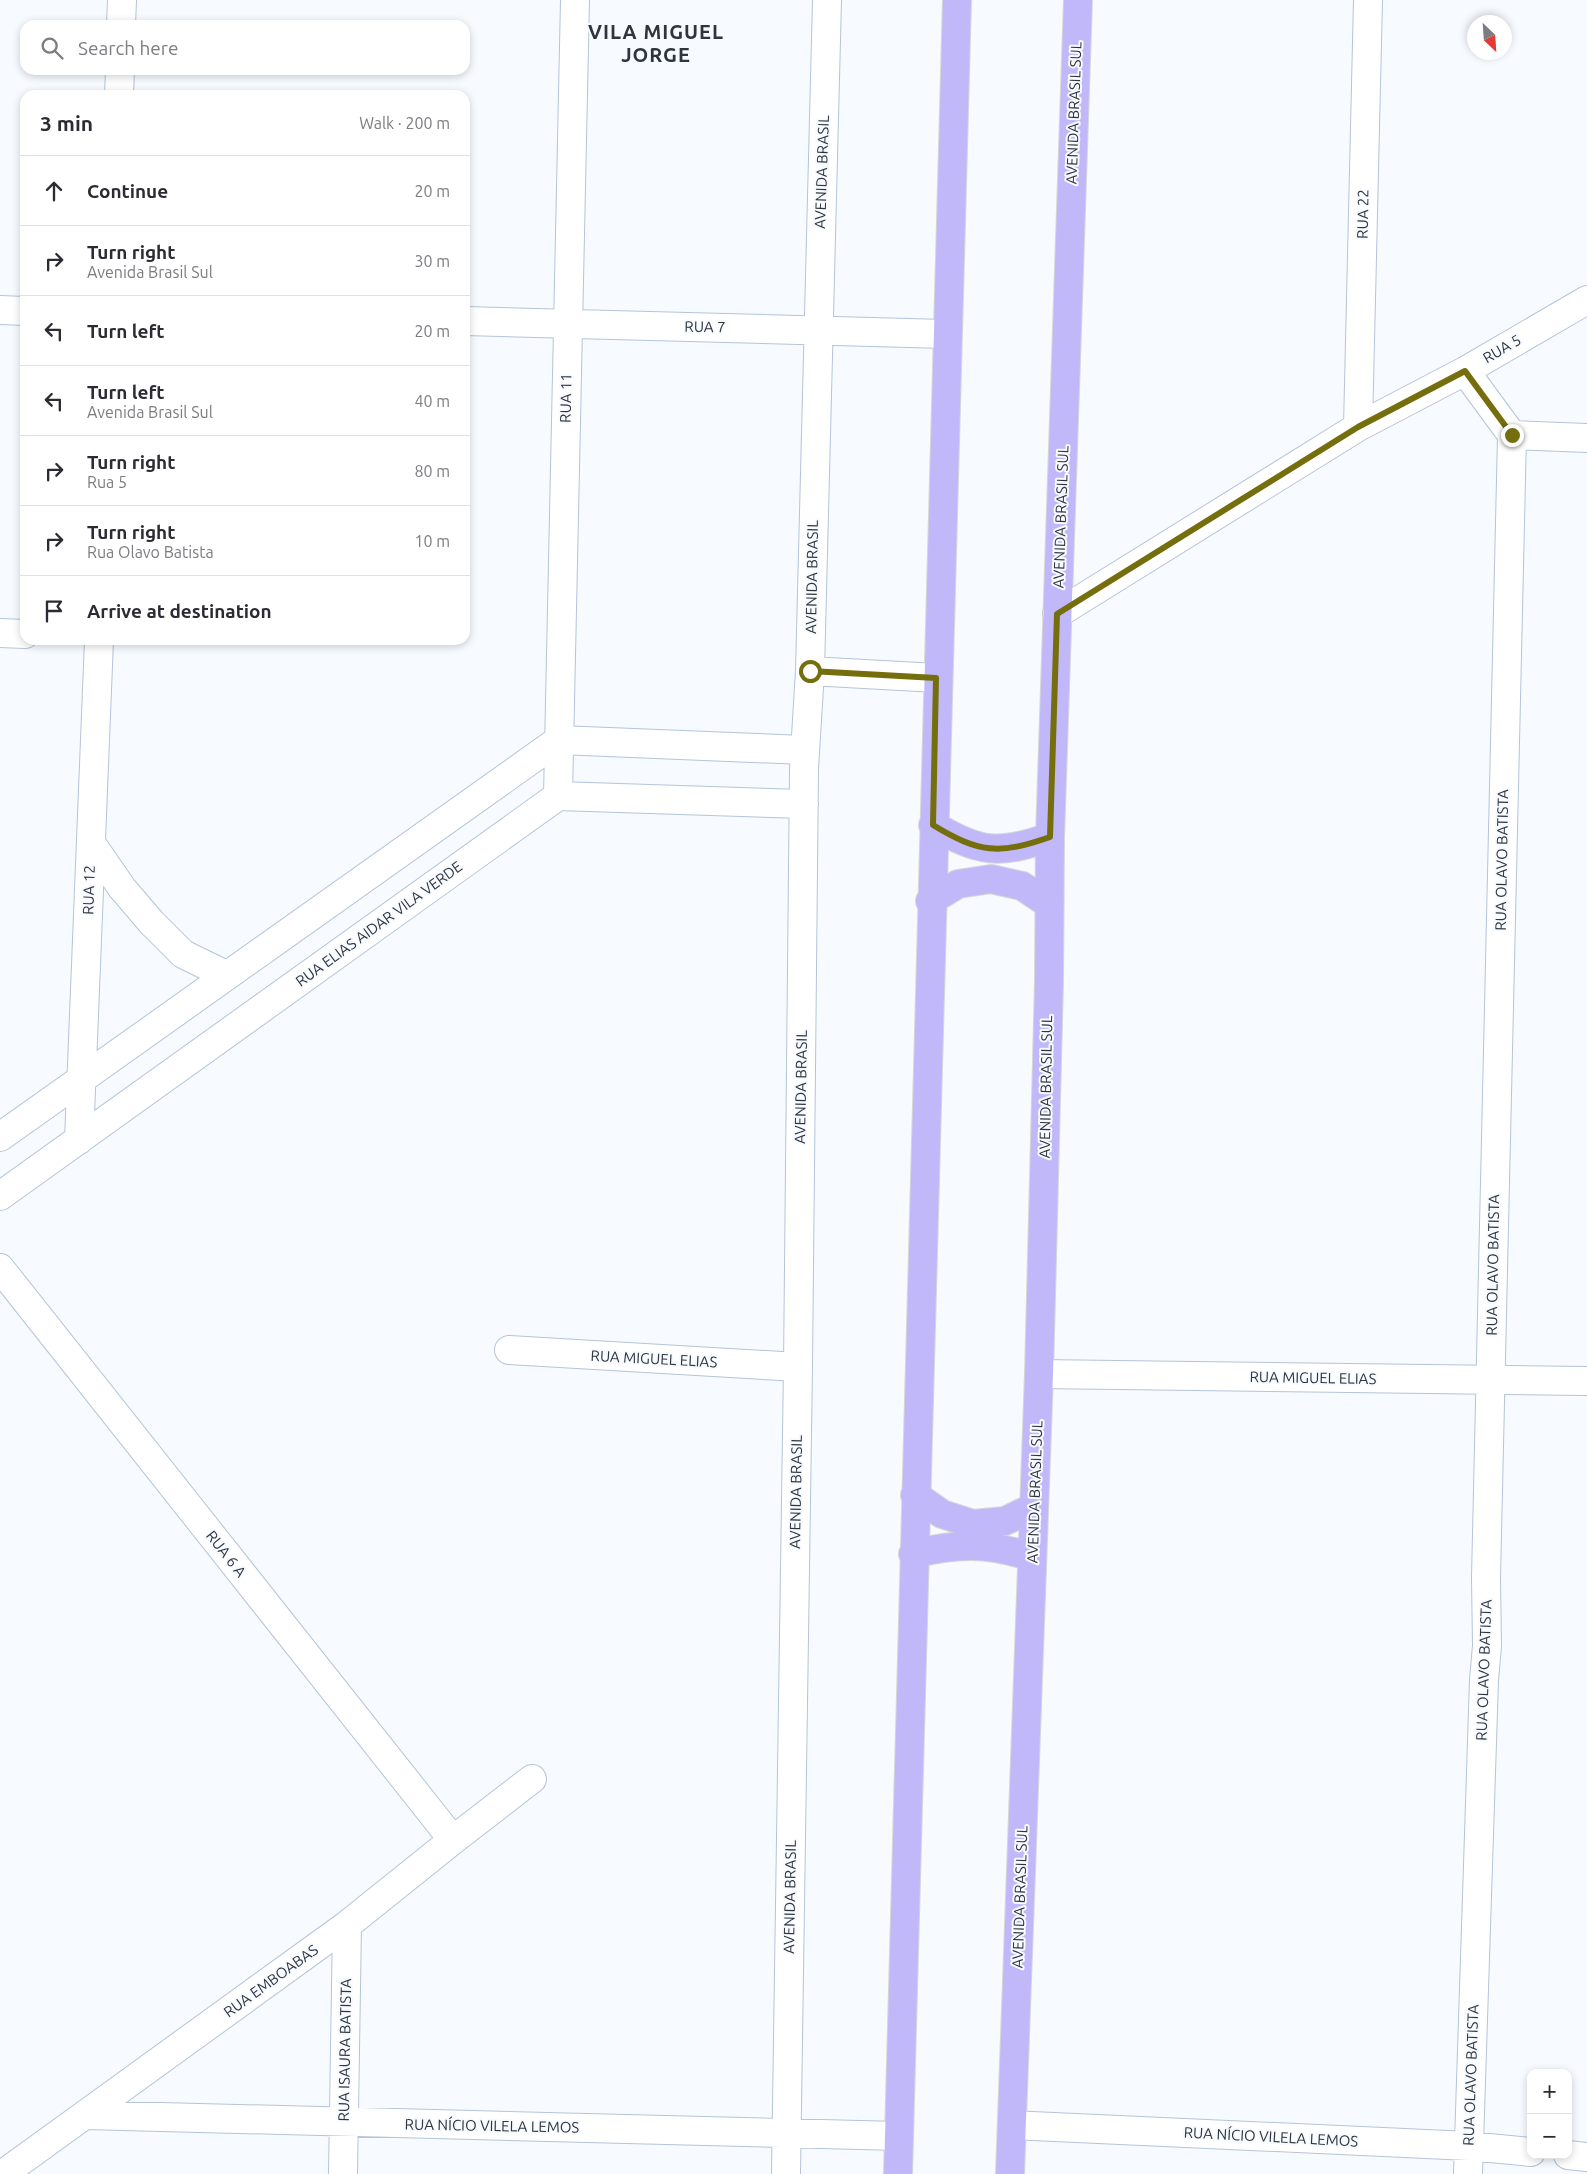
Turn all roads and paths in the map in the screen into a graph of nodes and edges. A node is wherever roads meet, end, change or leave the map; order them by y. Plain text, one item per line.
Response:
1 (122, 0) edge
2 (575, 0) edge
3 (827, 0) edge
4 (957, 0) edge
5 (1078, 0) edge
6 (1368, 0) edge
7 (121, 20) edge
8 (120, 75) edge
9 (119, 90) edge
10 (1587, 300) edge
11 (0, 310) edge
12 (20, 311) edge
13 (470, 321) edge
14 (568, 323) junction
15 (818, 329) junction
16 (945, 334) junction
17 (1465, 371) junction
18 (1358, 427) junction
19 (1512, 435) junction
20 (1587, 438) edge
21 (1057, 614) junction
22 (0, 633) edge
23 (20, 634) edge
24 (99, 645) edge
25 (810, 671) junction
26 (936, 678) junction
27 (559, 740) junction
28 (804, 750) junction
29 (558, 796) junction
30 (804, 804) junction
31 (933, 825) junction
32 (1050, 837) junction
33 (91, 844) junction
34 (930, 901) junction
35 (1049, 904) junction
36 (226, 975) junction
37 (81, 1078) junction
38 (0, 1137) edge
39 (79, 1140) junction
40 (0, 1196) edge
41 (0, 1268) edge
42 (509, 1350) dead end
43 (798, 1367) junction
44 (1039, 1374) junction
45 (1491, 1381) junction
46 (1587, 1381) edge
47 (915, 1494) junction
48 (1034, 1508) junction
49 (913, 1554) junction
50 (1032, 1557) junction
51 (532, 1779) dead end
52 (453, 1840) junction
53 (347, 1925) junction
54 (85, 2115) junction
55 (344, 2122) junction
56 (1012, 2125) junction
57 (786, 2133) junction
58 (899, 2136) junction
59 (1469, 2146) junction
60 (1527, 2152) edge
61 (1572, 2155) edge
62 (1587, 2157) edge
63 (3, 2174) edge
64 (343, 2174) edge
65 (786, 2174) edge
66 (898, 2174) edge
67 (1010, 2174) edge
68 (1468, 2174) edge

1 - 7 street
2 - 14 street, RUA 11
3 - 15 street, AVENIDA BRASIL
4 - 16 main road
5 - 21 main road, AVENIDA BRASIL SUL
6 - 18 street, RUA 22
8 - 9 street
10 - 17 street, RUA 5
11 - 12 street
13 - 14 street, RUA 7
14 - 15 street, RUA 7
14 - 27 street, RUA 11
15 - 16 street, RUA 7
15 - 25 street, AVENIDA BRASIL
16 - 26 main road
17 - 18 street, RUA 5
17 - 19 street
18 - 21 street, RUA 5
19 - 20 street
19 - 45 street, RUA OLAVO BATISTA
21 - 32 main road, AVENIDA BRASIL SUL
22 - 23 street
24 - 33 street, RUA 12
25 - 26 street
25 - 28 street, AVENIDA BRASIL
26 - 31 main road
27 - 28 street
27 - 29 street, RUA 11
27 - 36 street
28 - 30 street, AVENIDA BRASIL
29 - 30 street
29 - 39 street, RUA ELIAS AIDAR VILA VERDE
30 - 43 street, AVENIDA BRASIL
31 - 32 main road
31 - 34 main road
32 - 35 main road, AVENIDA BRASIL SUL
33 - 36 street
33 - 37 street, RUA 12
34 - 35 main road
34 - 47 main road
35 - 44 main road, AVENIDA BRASIL SUL
36 - 37 street
37 - 38 street
37 - 39 street, RUA 12
39 - 40 street, RUA ELIAS AIDAR VILA VERDE
41 - 52 street, RUA 6 A
42 - 43 street, RUA MIGUEL ELIAS
43 - 57 street, AVENIDA BRASIL
44 - 45 street, RUA MIGUEL ELIAS
44 - 48 main road, AVENIDA BRASIL SUL
45 - 46 street, RUA MIGUEL ELIAS
45 - 59 street, RUA OLAVO BATISTA
47 - 48 main road
47 - 49 main road
48 - 50 main road, AVENIDA BRASIL SUL
49 - 50 main road
49 - 58 main road
50 - 56 main road, AVENIDA BRASIL SUL
51 - 52 street, RUA EMBOABAS
52 - 53 street, RUA EMBOABAS
53 - 54 street, RUA EMBOABAS
53 - 55 street, RUA ISAURA BATISTA
54 - 55 street, RUA NÍCIO VILELA LEMOS
54 - 63 street, RUA EMBOABAS
55 - 57 street, RUA NÍCIO VILELA LEMOS
55 - 64 street, RUA ISAURA BATISTA
56 - 59 street, RUA NÍCIO VILELA LEMOS
56 - 67 main road, AVENIDA BRASIL SUL
57 - 58 street, RUA NÍCIO VILELA LEMOS
57 - 65 street, AVENIDA BRASIL
58 - 66 main road
59 - 60 street, RUA NÍCIO VILELA LEMOS
59 - 68 street, RUA OLAVO BATISTA
61 - 62 street

